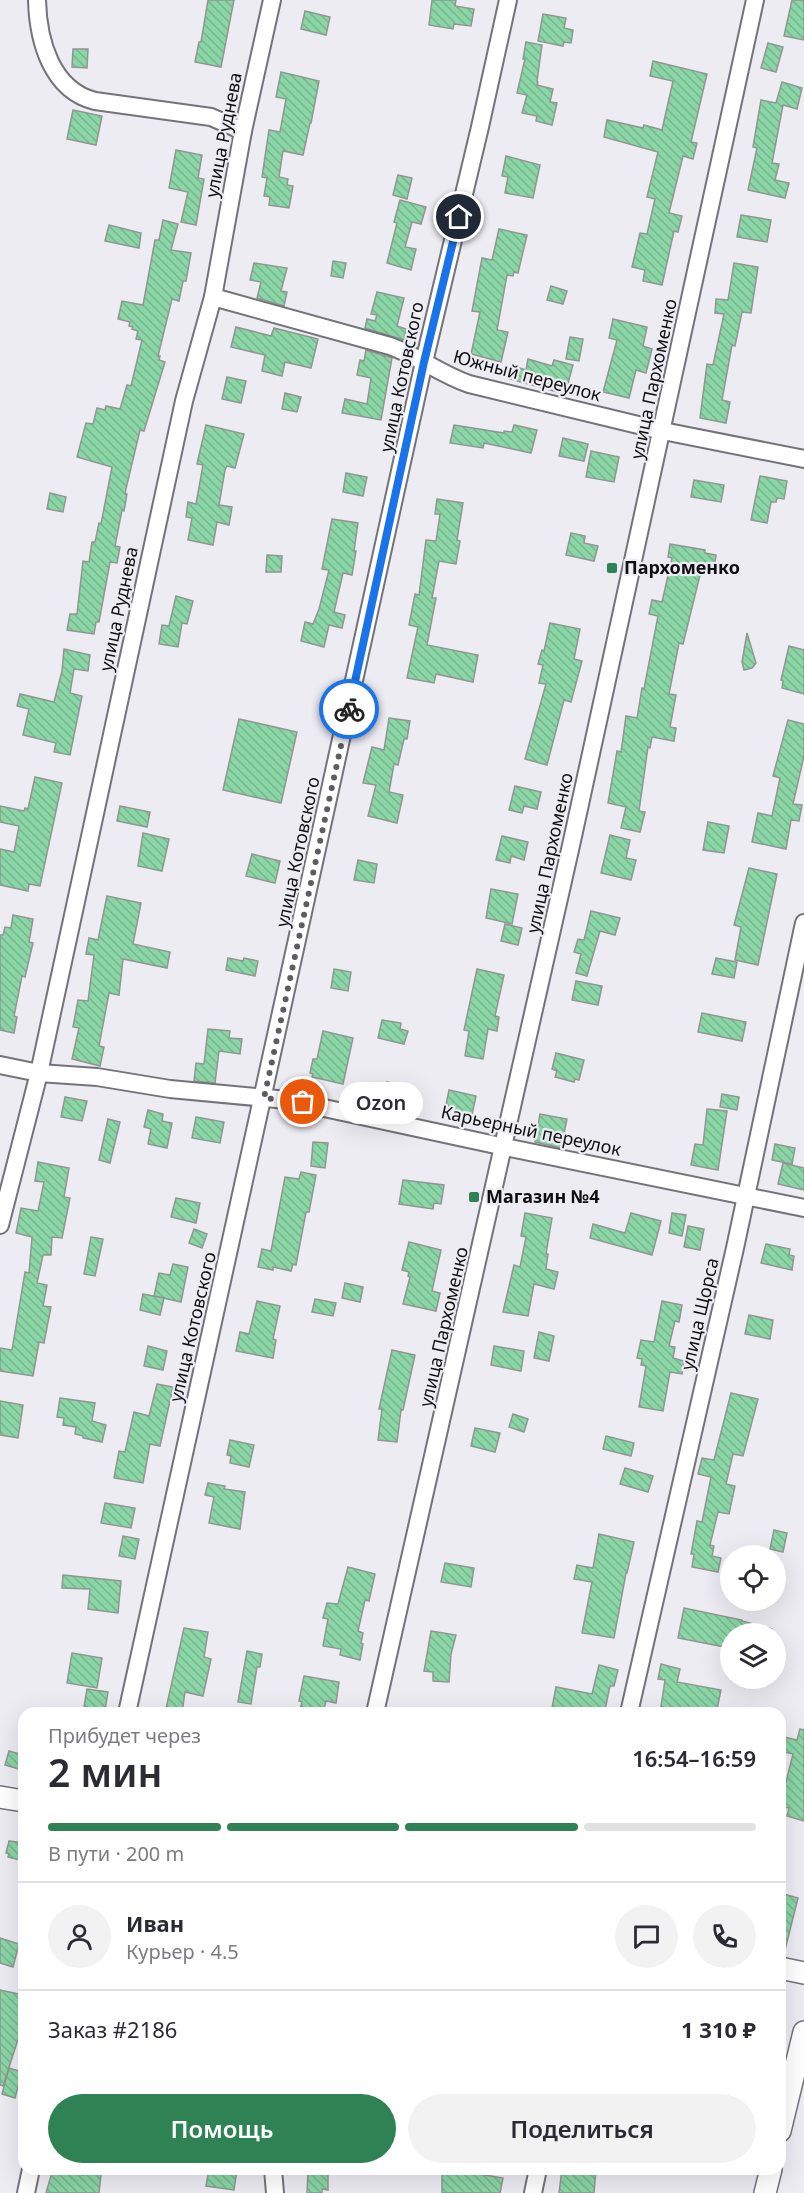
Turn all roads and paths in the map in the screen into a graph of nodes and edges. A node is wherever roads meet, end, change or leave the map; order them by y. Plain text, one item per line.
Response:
1 (37, 0) edge
2 (272, 0) edge
3 (508, 0) edge
4 (755, 0) edge
5 (243, 131) junction
6 (213, 297) junction
7 (424, 362) junction
8 (663, 431) junction
9 (804, 459) edge
10 (804, 923) edge
11 (0, 1065) edge
12 (39, 1073) junction
13 (264, 1098) junction
14 (505, 1147) junction
15 (746, 1196) junction
16 (804, 1208) edge
17 (0, 1225) edge
18 (128, 1707) edge
19 (376, 1707) edge
20 (630, 1707) edge
21 (0, 1797) edge
22 (18, 1800) edge
23 (786, 1969) edge
24 (804, 1973) edge
25 (804, 2032) edge
26 (786, 2106) edge
27 (30, 2175) edge
28 (274, 2175) edge
29 (537, 2175) edge
30 (770, 2175) edge
31 (26, 2193) edge
32 (275, 2193) edge
33 (533, 2193) edge
34 (765, 2193) edge

1 - 5 street
2 - 5 street, улица Руднева
3 - 7 street, улица Котовского
4 - 8 street, улица Пархоменко
5 - 6 street, улица Руднева
6 - 7 street, Южный переулок
6 - 12 street, улица Руднева
7 - 8 street, Южный переулок
7 - 13 street, улица Котовского
8 - 9 street, Южный переулок
8 - 14 street, улица Пархоменко
10 - 15 street, улица Щорса
11 - 12 street, Карьерный переулок
12 - 13 street, Карьерный переулок
12 - 17 street, улица Руднева
13 - 14 street, Карьерный переулок
13 - 18 street, улица Котовского
14 - 15 street, Карьерный переулок
14 - 19 street, улица Пархоменко
15 - 16 street, Карьерный переулок
15 - 20 street, улица Щорса
21 - 22 street
23 - 24 street
25 - 26 street
27 - 31 street
28 - 32 street
29 - 33 street
30 - 34 street

